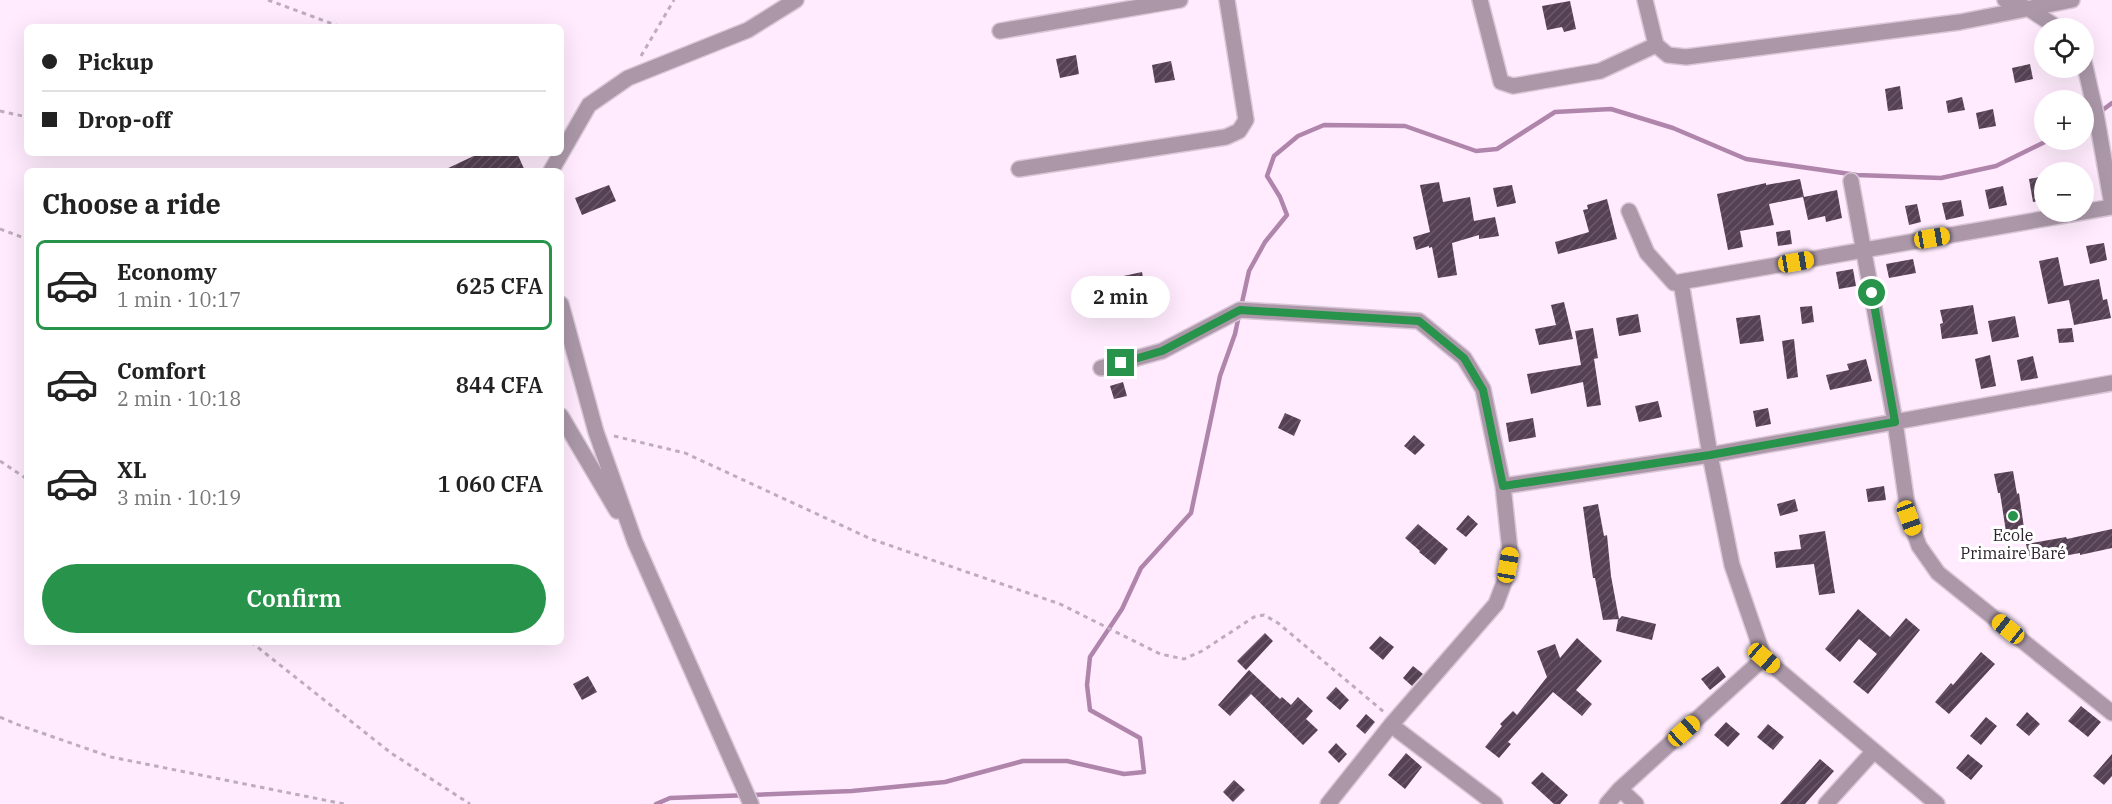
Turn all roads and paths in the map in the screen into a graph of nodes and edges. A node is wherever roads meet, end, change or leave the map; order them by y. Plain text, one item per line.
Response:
1 (268, 0) edge
2 (674, 0) edge
3 (796, 0) edge
4 (1180, 0) edge
5 (1227, 0) edge
6 (1480, 0) edge
7 (1645, 0) edge
8 (2005, 0) edge
9 (2072, 0) edge
10 (2029, 9) junction
11 (2043, 18) edge
12 (333, 24) edge
13 (1000, 31) dead end
14 (1656, 45) junction
15 (628, 78) junction
16 (2088, 78) edge
17 (0, 111) edge
18 (24, 116) edge
19 (564, 148) edge
20 (1019, 169) dead end
21 (1851, 181) dead end
22 (2112, 206) edge
23 (1629, 211) dead end
24 (0, 229) edge
25 (24, 238) edge
26 (1864, 250) junction
27 (1681, 282) junction
28 (564, 315) edge
29 (1101, 368) dead end
30 (2112, 383) edge
31 (564, 421) edge
32 (1895, 422) junction
33 (596, 432) junction
34 (1710, 455) junction
35 (0, 461) edge
36 (24, 477) edge
37 (1503, 486) junction
38 (635, 542) junction
39 (255, 645) edge
40 (1764, 658) junction
41 (2112, 713) edge
42 (0, 717) edge
43 (1393, 723) junction
44 (1874, 751) junction
45 (1620, 789) junction
46 (344, 804) edge
47 (470, 804) edge
48 (751, 804) edge
49 (1328, 804) edge
50 (1495, 804) edge
51 (1607, 804) edge
52 (1636, 804) edge
53 (1826, 804) edge
54 (1937, 804) edge

1 - 12 path
2 - 15 path
3 - 15 street
4 - 13 street
5 - 20 street
6 - 14 street
7 - 14 street
8 - 10 street
9 - 10 street
10 - 11 street
10 - 14 street
15 - 19 street
16 - 22 street
17 - 18 path
21 - 26 street
22 - 26 street
23 - 27 street
24 - 25 path
26 - 27 street
26 - 32 street
27 - 34 street
28 - 33 street
29 - 37 street
30 - 32 street
31 - 38 street
32 - 34 street
32 - 41 street
33 - 38 street
33 - 43 path
34 - 37 street
34 - 40 street
35 - 36 path
37 - 43 street
38 - 48 street
39 - 47 path
40 - 44 street
40 - 45 street
42 - 46 path
43 - 49 street
43 - 50 street
44 - 53 street
44 - 54 street
45 - 51 street
45 - 52 street

